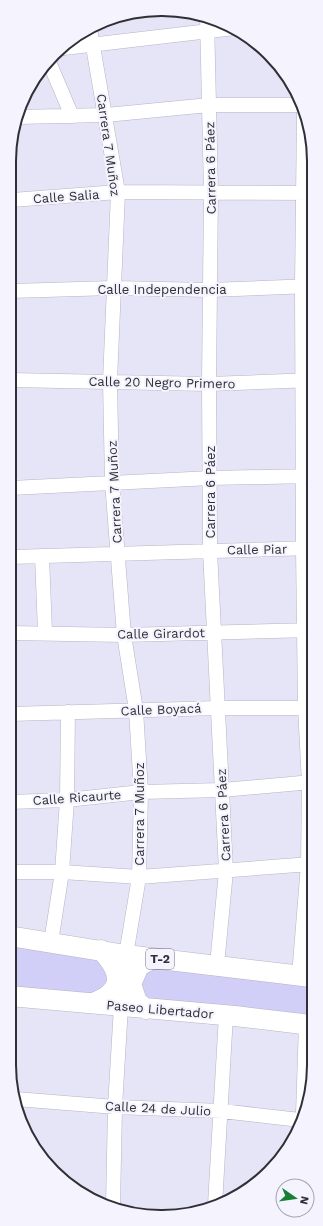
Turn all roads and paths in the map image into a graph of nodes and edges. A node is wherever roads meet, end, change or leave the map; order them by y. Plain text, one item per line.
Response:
1 (207, 24) edge
2 (91, 34) edge
3 (94, 45) junction
4 (72, 47) edge
5 (51, 67) edge
6 (208, 105) junction
7 (296, 105) edge
8 (106, 115) junction
9 (72, 116) junction
10 (23, 117) edge
11 (305, 140) edge
12 (307, 173) edge
13 (118, 192) junction
14 (211, 192) junction
15 (307, 193) edge
16 (16, 200) edge
17 (307, 286) edge
18 (113, 288) junction
19 (210, 290) junction
20 (16, 291) edge
21 (16, 380) edge
22 (307, 380) edge
23 (110, 381) junction
24 (209, 384) junction
25 (307, 476) edge
26 (211, 478) junction
27 (112, 482) junction
28 (16, 488) edge
29 (307, 548) edge
30 (210, 551) junction
31 (117, 554) junction
32 (16, 556) edge
33 (42, 556) junction
34 (307, 630) edge
35 (45, 632) junction
36 (214, 632) junction
37 (16, 633) edge
38 (124, 635) junction
39 (218, 708) junction
40 (307, 708) edge
41 (136, 710) junction
42 (68, 712) junction
43 (16, 714) edge
44 (307, 782) edge
45 (222, 790) junction
46 (141, 792) junction
47 (67, 800) junction
48 (16, 802) edge
49 (307, 864) edge
50 (226, 870) junction
51 (16, 872) edge
52 (62, 872) junction
53 (139, 877) junction
54 (307, 931) edge
55 (16, 937) edge
56 (51, 942) junction
57 (101, 950) junction
58 (126, 955) junction
59 (154, 958) junction
60 (217, 965) junction
61 (305, 976) edge
62 (16, 997) edge
63 (93, 1003) junction
64 (121, 1006) junction
65 (146, 1009) junction
66 (226, 1015) junction
67 (307, 1025) edge
68 (307, 1055) edge
69 (305, 1090) edge
70 (20, 1099) edge
71 (115, 1106) junction
72 (222, 1111) junction
73 (296, 1120) edge
74 (216, 1199) edge
75 (113, 1201) edge

1 - 3 street
1 - 6 street, Carrera 6 Páez
2 - 3 street, Carrera 7 Muñoz
3 - 4 street
3 - 8 street, Carrera 7 Muñoz
5 - 9 street
6 - 7 street
6 - 8 street
6 - 14 street, Carrera 6 Páez
8 - 9 street
8 - 13 street, Carrera 7 Muñoz
9 - 10 street
11 - 12 street
13 - 14 street, Calle Salia
13 - 16 street, Calle Salia
13 - 18 street, Carrera 7 Muñoz
14 - 15 street, Calle Salia
14 - 19 street, Carrera 6 Páez
17 - 19 street, Calle Independencia
18 - 19 street, Calle Independencia
18 - 20 street, Calle Independencia
18 - 23 street, Carrera 7 Muñoz
19 - 24 street, Carrera 6 Páez
21 - 23 street, Calle 20 Negro Primero
22 - 24 street, Calle 20 Negro Primero
23 - 24 street, Calle 20 Negro Primero
23 - 27 street, Carrera 7 Muñoz
24 - 26 street, Carrera 6 Páez
25 - 26 street
26 - 27 street
26 - 30 street, Carrera 6 Páez
27 - 28 street
27 - 31 street, Carrera 7 Muñoz
29 - 30 street, Calle Piar
30 - 31 street, Calle Piar
30 - 36 street, Carrera 6 Páez
31 - 33 street, Calle Piar
31 - 38 street, Carrera 7 Muñoz
32 - 33 street, Calle Piar
33 - 35 street
34 - 36 street, Calle Girardot
35 - 37 street, Calle Girardot
35 - 38 street, Calle Girardot
36 - 38 street, Calle Girardot
36 - 39 street, Carrera 6 Páez
38 - 41 street, Carrera 7 Muñoz
39 - 40 street, Calle Boyacá
39 - 41 street, Calle Boyacá
39 - 45 street, Carrera 6 Páez
41 - 42 street, Calle Boyacá
41 - 46 street, Carrera 7 Muñoz
42 - 43 street, Calle Boyacá
42 - 47 street
44 - 45 street, Calle Ricaurte
45 - 46 street, Calle Ricaurte
45 - 50 street, Carrera 6 Páez
46 - 47 street, Calle Ricaurte
46 - 53 street, Carrera 7 Muñoz
47 - 48 street, Calle Ricaurte
47 - 52 street
49 - 50 street
50 - 53 street
50 - 60 street, Carrera 6 Páez
51 - 52 street
52 - 53 street
52 - 56 street
53 - 58 street, Carrera 7 Muñoz
54 - 61 street
55 - 56 highway, T-2
56 - 57 highway, T-2
57 - 58 highway, T-2
57 - 63 highway
58 - 59 highway, T-2
58 - 64 street, Carrera 7 Muñoz
59 - 60 highway, T-2
59 - 65 highway
60 - 61 highway, T-2
62 - 63 highway, Paseo Libertador
63 - 64 highway, Paseo Libertador
64 - 65 highway, Paseo Libertador
64 - 71 street, Carrera 7 Muñoz
65 - 66 highway, Paseo Libertador
66 - 67 highway, Paseo Libertador
66 - 72 street
68 - 69 street
70 - 71 street, Calle 24 de Julio
71 - 72 street, Calle 24 de Julio
71 - 75 street, Carrera 7 Muñoz
72 - 73 street, Calle 24 de Julio
72 - 74 street

